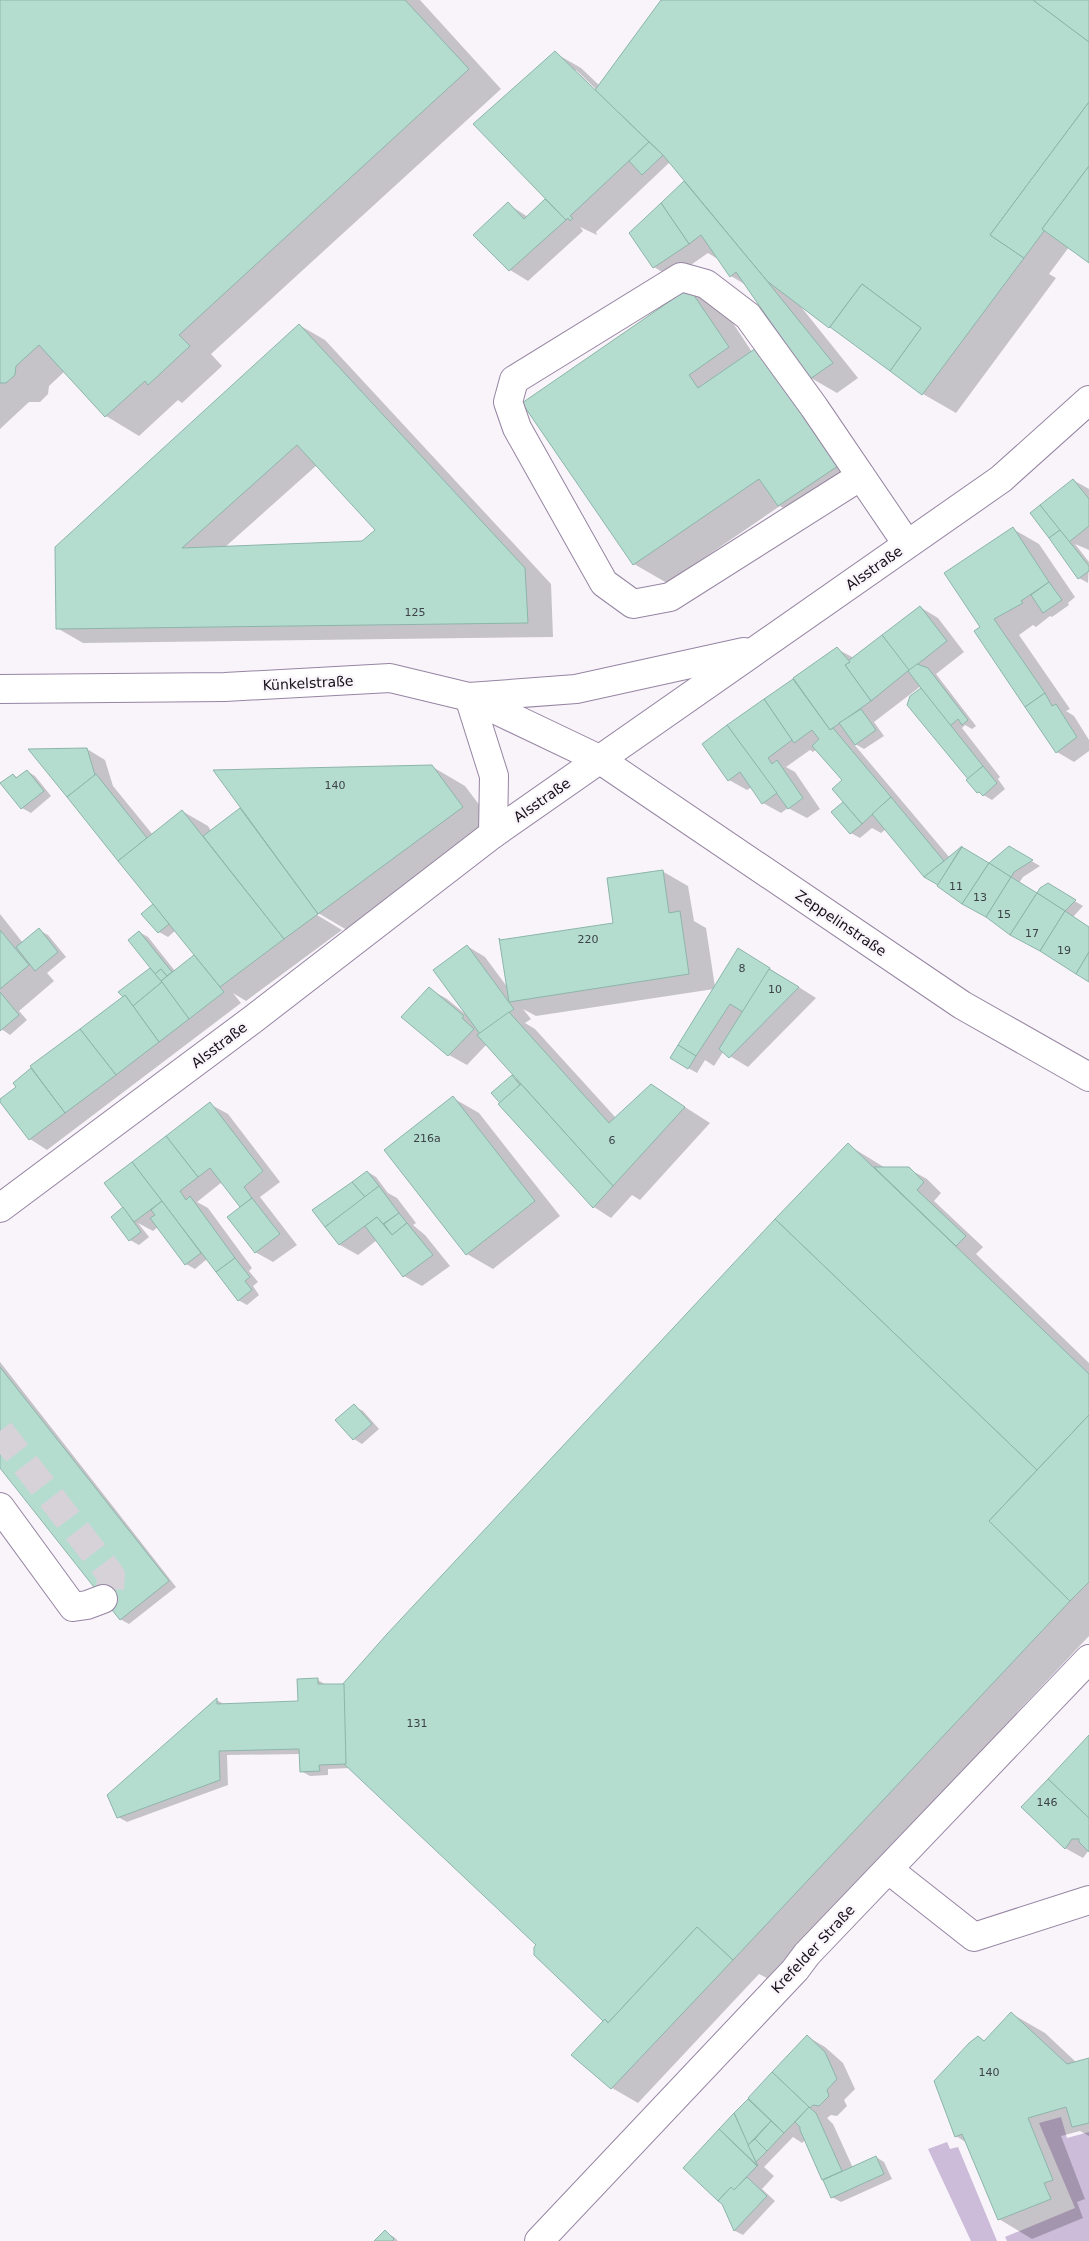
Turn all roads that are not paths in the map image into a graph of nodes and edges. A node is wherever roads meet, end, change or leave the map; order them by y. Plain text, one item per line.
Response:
1 (1089, 400) edge
2 (861, 476) junction
3 (908, 544) junction
4 (758, 649) junction
5 (0, 689) edge
6 (468, 697) junction
7 (599, 759) junction
8 (493, 834) junction
9 (1089, 1077) edge
10 (0, 1208) edge
11 (0, 1507) edge
12 (103, 1599) dead end
13 (1089, 1659) edge
14 (889, 1870) junction
15 (1089, 1900) edge
16 (539, 2241) edge

1 - 3 street, Alsstraße
2 - 2 street
2 - 3 street
3 - 4 street, Alsstraße
4 - 6 street
4 - 7 street, Alsstraße
5 - 6 street, Künkelstraße
6 - 7 street, Künkelstraße
6 - 8 street
7 - 8 street, Alsstraße
7 - 9 street, Zeppelinstraße
8 - 10 street, Alsstraße
11 - 12 street
13 - 14 street, Krefelder Straße
14 - 15 street
14 - 16 street, Krefelder Straße

